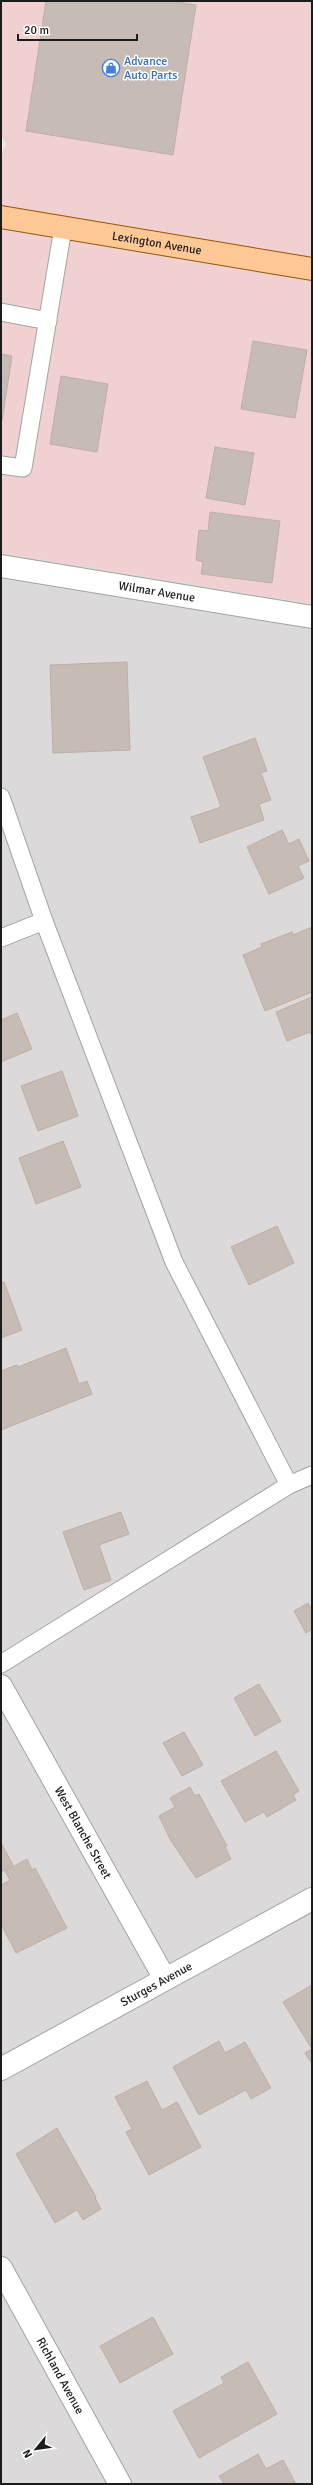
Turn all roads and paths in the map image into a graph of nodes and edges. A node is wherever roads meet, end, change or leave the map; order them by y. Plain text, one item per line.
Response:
1 (1, 217) edge
2 (64, 228) junction
3 (312, 269) edge
4 (1, 312) edge
5 (48, 321) junction
6 (1, 465) edge
7 (1, 566) edge
8 (312, 617) edge
9 (1, 797) edge
10 (44, 921) junction
11 (1, 938) edge
12 (312, 1475) edge
13 (289, 1485) junction
14 (1, 1664) edge
15 (1, 1686) edge
16 (312, 1898) edge
17 (165, 1979) junction
18 (1, 2069) edge
19 (1, 2268) edge
20 (120, 2484) edge

1 - 2 main road, Lexington Avenue
2 - 3 main road, Lexington Avenue
2 - 5 lane
4 - 5 lane
5 - 6 lane
7 - 8 street, Wilmar Avenue
9 - 10 lane
10 - 11 lane
10 - 13 lane
12 - 13 lane
13 - 14 lane
15 - 17 street, West Blanche Street
16 - 17 street, Sturges Avenue
17 - 18 street, Sturges Avenue
19 - 20 street, Richland Avenue

